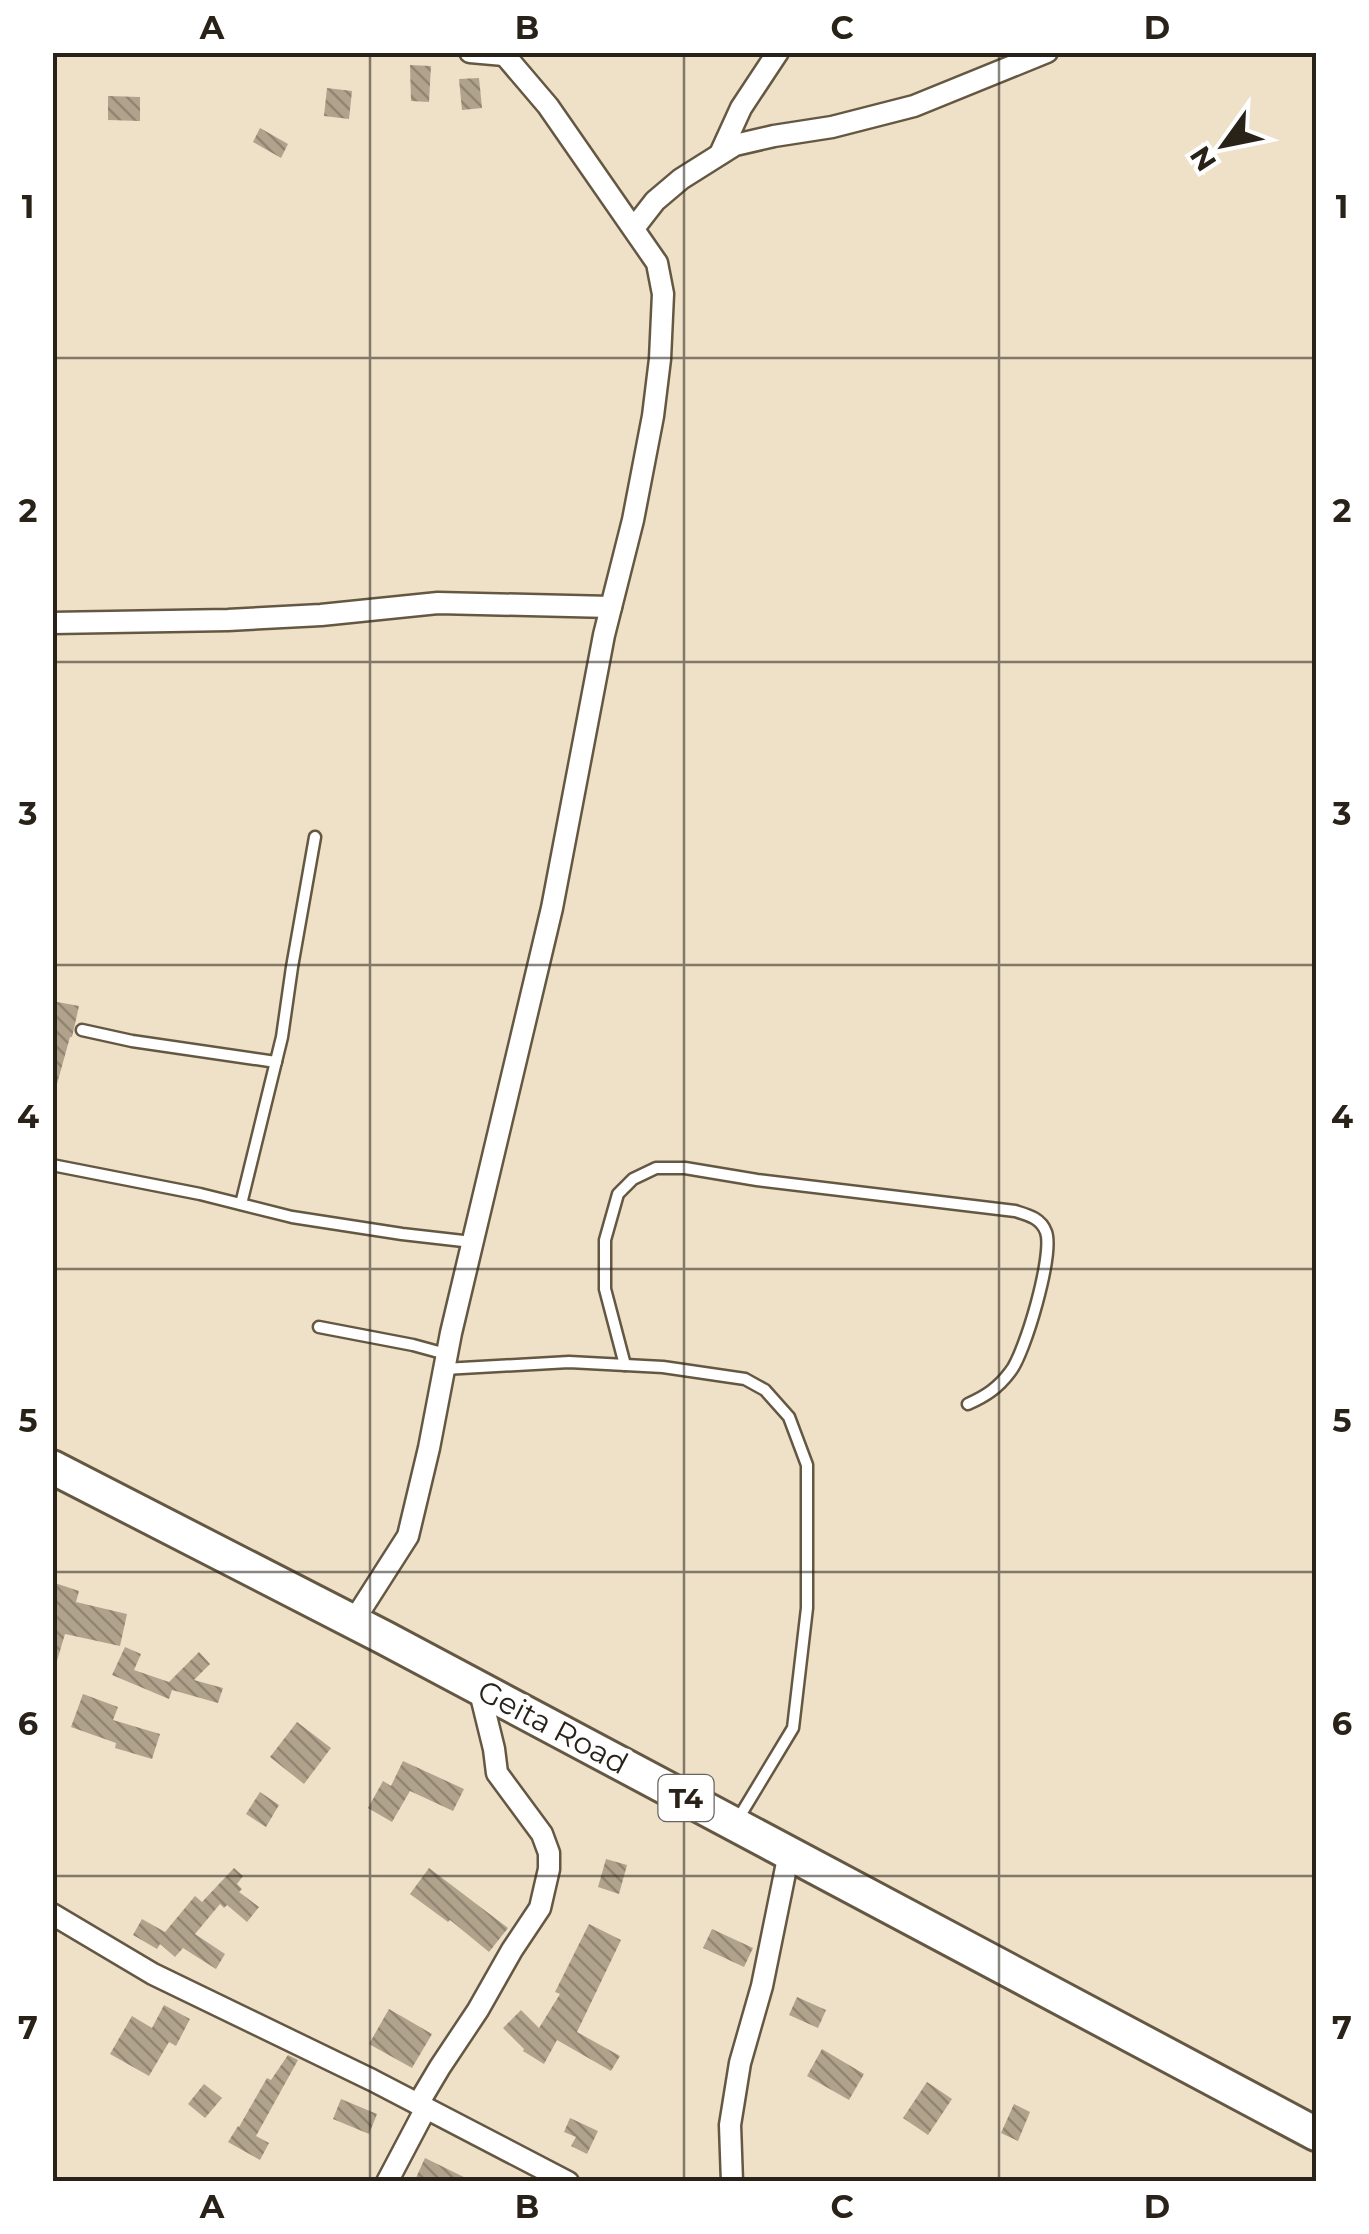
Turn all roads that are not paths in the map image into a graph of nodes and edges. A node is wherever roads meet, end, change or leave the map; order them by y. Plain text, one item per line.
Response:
1 (470, 52) edge
2 (778, 52) edge
3 (1047, 52) edge
4 (503, 54) edge
5 (720, 154) junction
6 (634, 228) junction
7 (611, 607) junction
8 (52, 623) edge
9 (315, 836) dead end
10 (82, 1030) dead end
11 (276, 1062) junction
12 (52, 1164) edge
13 (241, 1204) junction
14 (474, 1242) junction
15 (319, 1327) dead end
16 (446, 1362) junction
17 (625, 1365) junction
18 (968, 1404) dead end
19 (52, 1467) edge
20 (353, 1622) junction
21 (480, 1688) junction
22 (734, 1824) junction
23 (789, 1853) junction
24 (52, 1914) edge
25 (422, 2106) junction
26 (1316, 2134) edge
27 (388, 2182) edge
28 (568, 2182) edge
29 (732, 2182) edge

1 - 4 street
2 - 5 street
3 - 5 street
4 - 6 street
5 - 6 street
6 - 7 street
7 - 8 street
7 - 14 street
9 - 11 lane
10 - 11 lane
11 - 13 lane
12 - 13 lane
13 - 14 lane
14 - 16 street
15 - 16 lane
16 - 17 lane
16 - 20 street
17 - 18 lane
17 - 22 lane
19 - 20 highway, Geita Road / T4
20 - 21 highway, Geita Road / T4
21 - 22 highway, Geita Road / T4
21 - 25 street
22 - 23 highway, Geita Road / T4
23 - 26 highway, Geita Road / T4
23 - 29 street
24 - 25 street
25 - 27 street
25 - 28 street

